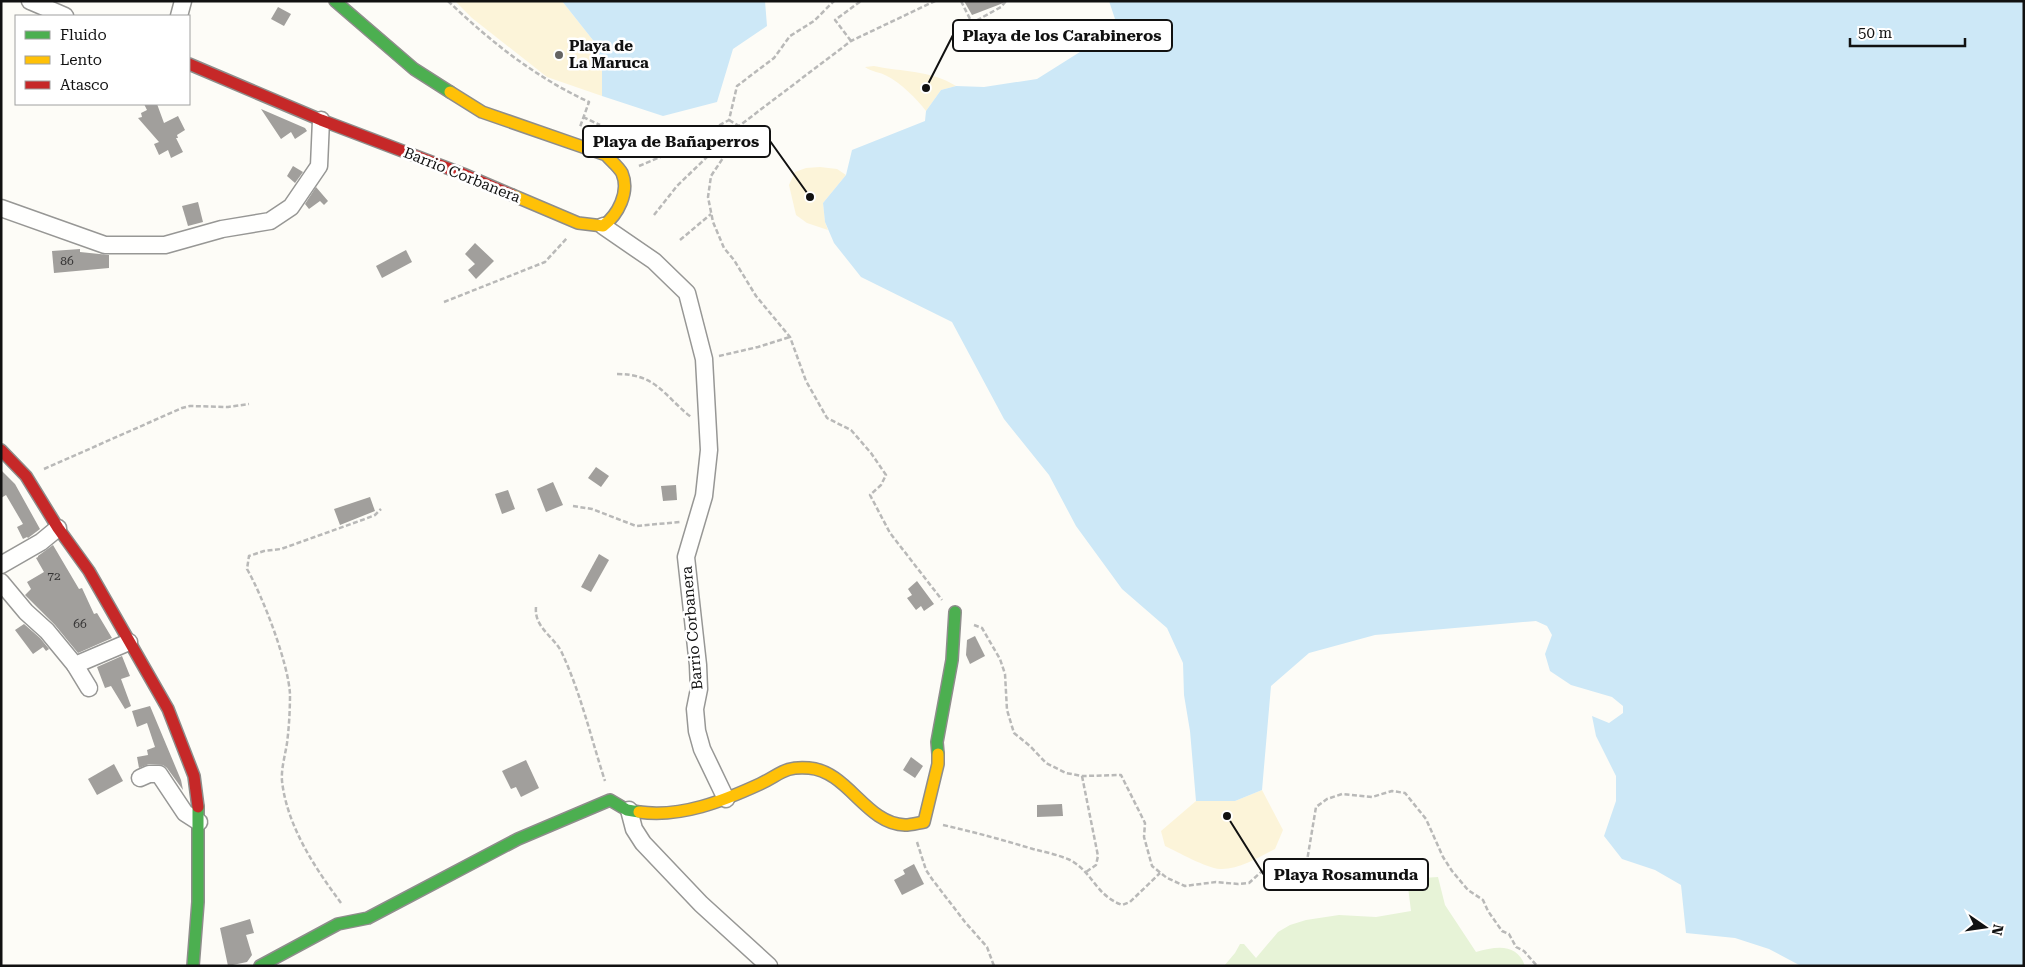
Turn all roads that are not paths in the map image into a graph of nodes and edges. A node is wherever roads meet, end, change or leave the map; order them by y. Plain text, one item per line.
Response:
1 (30, 1) edge
2 (182, 1) edge
3 (335, 1) edge
4 (63, 15) edge
5 (179, 15) edge
6 (190, 64) edge
7 (321, 120) junction
8 (1, 208) edge
9 (603, 226) junction
10 (1, 450) edge
11 (58, 528) junction
12 (1, 566) edge
13 (1, 582) edge
14 (955, 612) road end
15 (129, 642) junction
16 (75, 665) junction
17 (89, 688) dead end
18 (140, 778) dead end
19 (726, 799) junction
20 (629, 810) junction
21 (199, 822) junction
22 (194, 966) edge
23 (260, 966) edge
24 (769, 966) edge

1 - 4 street
2 - 5 street
3 - 9 street
6 - 7 street, Barrio Corbanera
7 - 8 street
7 - 9 street, Barrio Corbanera
9 - 19 street, Barrio Corbanera
10 - 11 street
11 - 12 street
11 - 15 street
13 - 16 street
14 - 19 street
15 - 16 street
15 - 21 street
16 - 17 street
18 - 21 street
19 - 20 street
20 - 23 street
20 - 24 street
21 - 22 street

